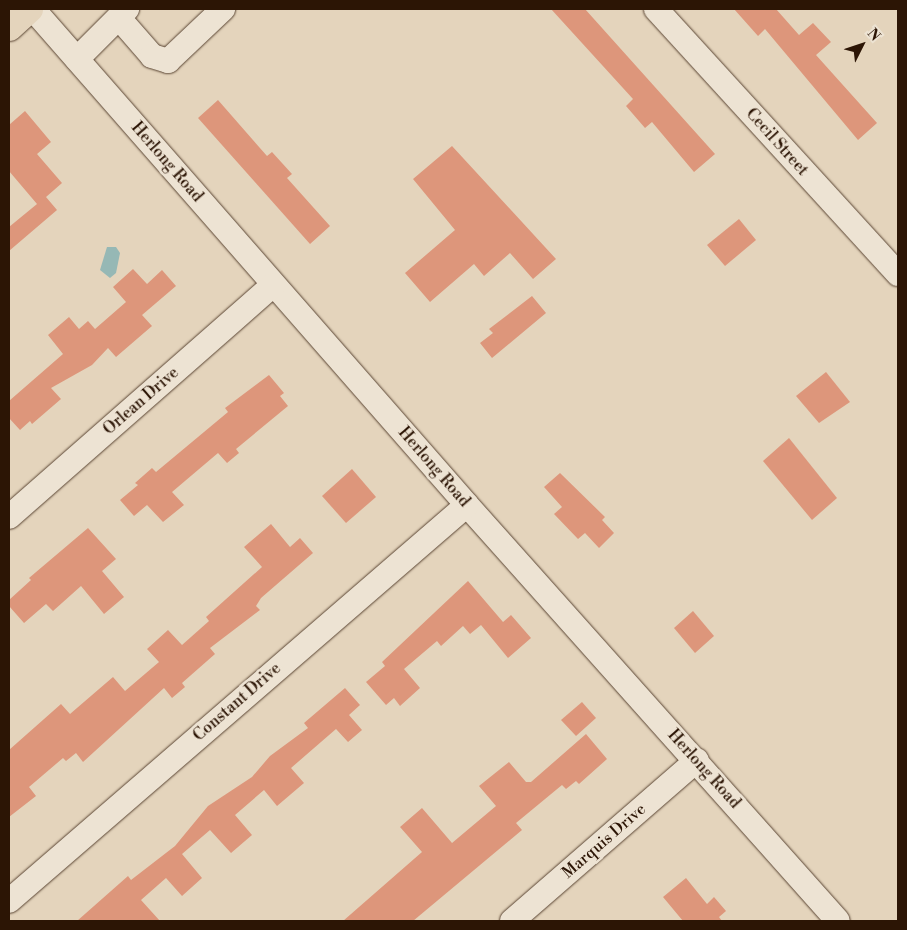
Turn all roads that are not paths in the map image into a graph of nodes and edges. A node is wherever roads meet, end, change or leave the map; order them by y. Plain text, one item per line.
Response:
1 (29, 9) edge
2 (33, 9) edge
3 (223, 9) edge
4 (656, 9) edge
5 (123, 13) edge
6 (9, 27) edge
7 (77, 59) junction
8 (898, 274) edge
9 (273, 284) junction
10 (467, 505) junction
11 (9, 517) edge
12 (696, 760) junction
13 (9, 901) edge
14 (512, 921) edge
15 (838, 921) edge

1 - 6 main road
2 - 7 street, Herlong Road
3 - 5 street
4 - 8 street, Cecil Street
5 - 7 street
7 - 9 street, Herlong Road
9 - 10 street, Herlong Road
9 - 11 street, Orlean Drive
10 - 12 street, Herlong Road
10 - 13 street, Constant Drive
12 - 14 street, Marquis Drive
12 - 15 street, Herlong Road

